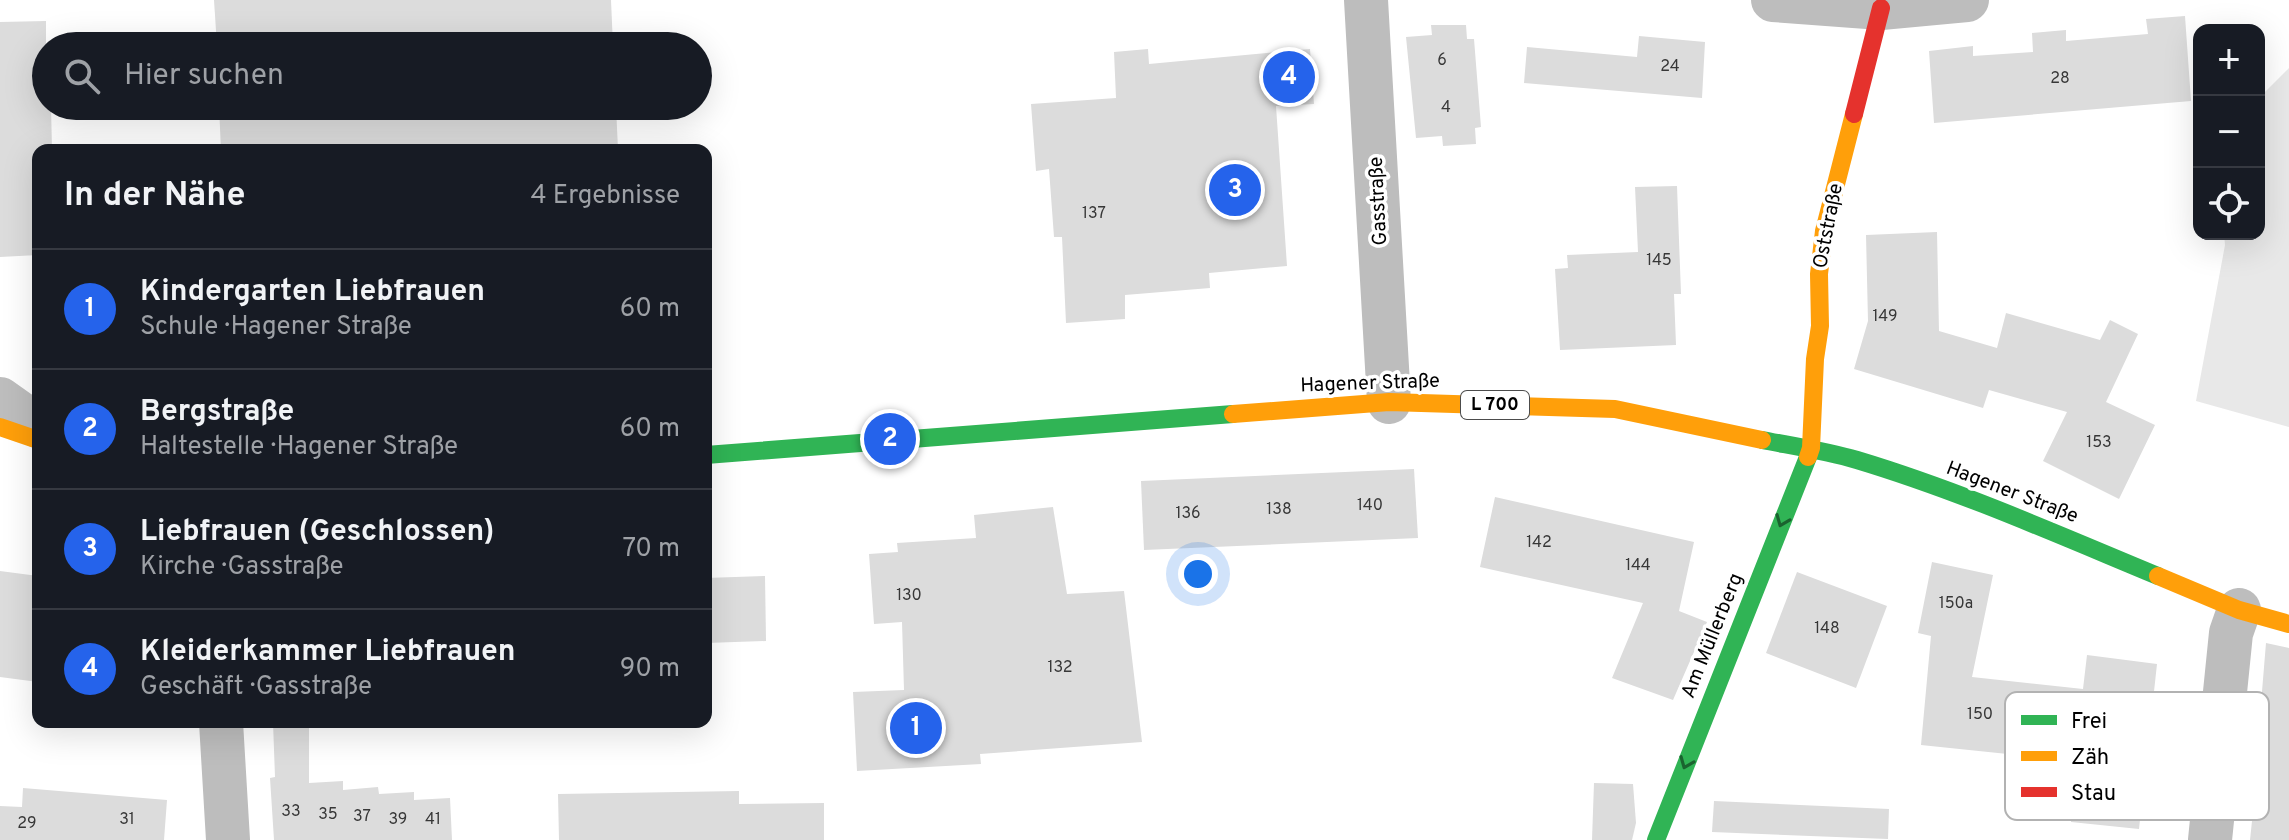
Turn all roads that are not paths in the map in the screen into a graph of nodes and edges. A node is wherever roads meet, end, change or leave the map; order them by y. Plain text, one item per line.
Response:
1 (1366, 0) edge
2 (1773, 0) edge
3 (1967, 0) edge
4 (1881, 8) junction
5 (0, 399) edge
6 (1389, 402) junction
7 (0, 427) edge
8 (32, 438) edge
9 (25, 439) edge
10 (1811, 448) junction
11 (712, 455) edge
12 (2239, 610) junction
13 (2289, 624) edge
14 (2225, 692) edge
15 (221, 728) edge
16 (2212, 820) edge
17 (228, 840) edge
18 (1656, 840) edge
19 (2210, 840) edge

1 - 6 street, Gasstraße
2 - 4 street
3 - 4 street
4 - 10 main road, Oststraße
5 - 9 street
6 - 10 main road, Hagener Straße / L 700
6 - 11 main road, Hagener Straße / L 700
7 - 8 main road
10 - 12 main road, Hagener Straße / L 700
10 -> 18 main road, Am Müllerberg
12 - 13 main road, Hagener Straße / L 700
12 - 14 street
15 - 17 street
16 - 19 street

